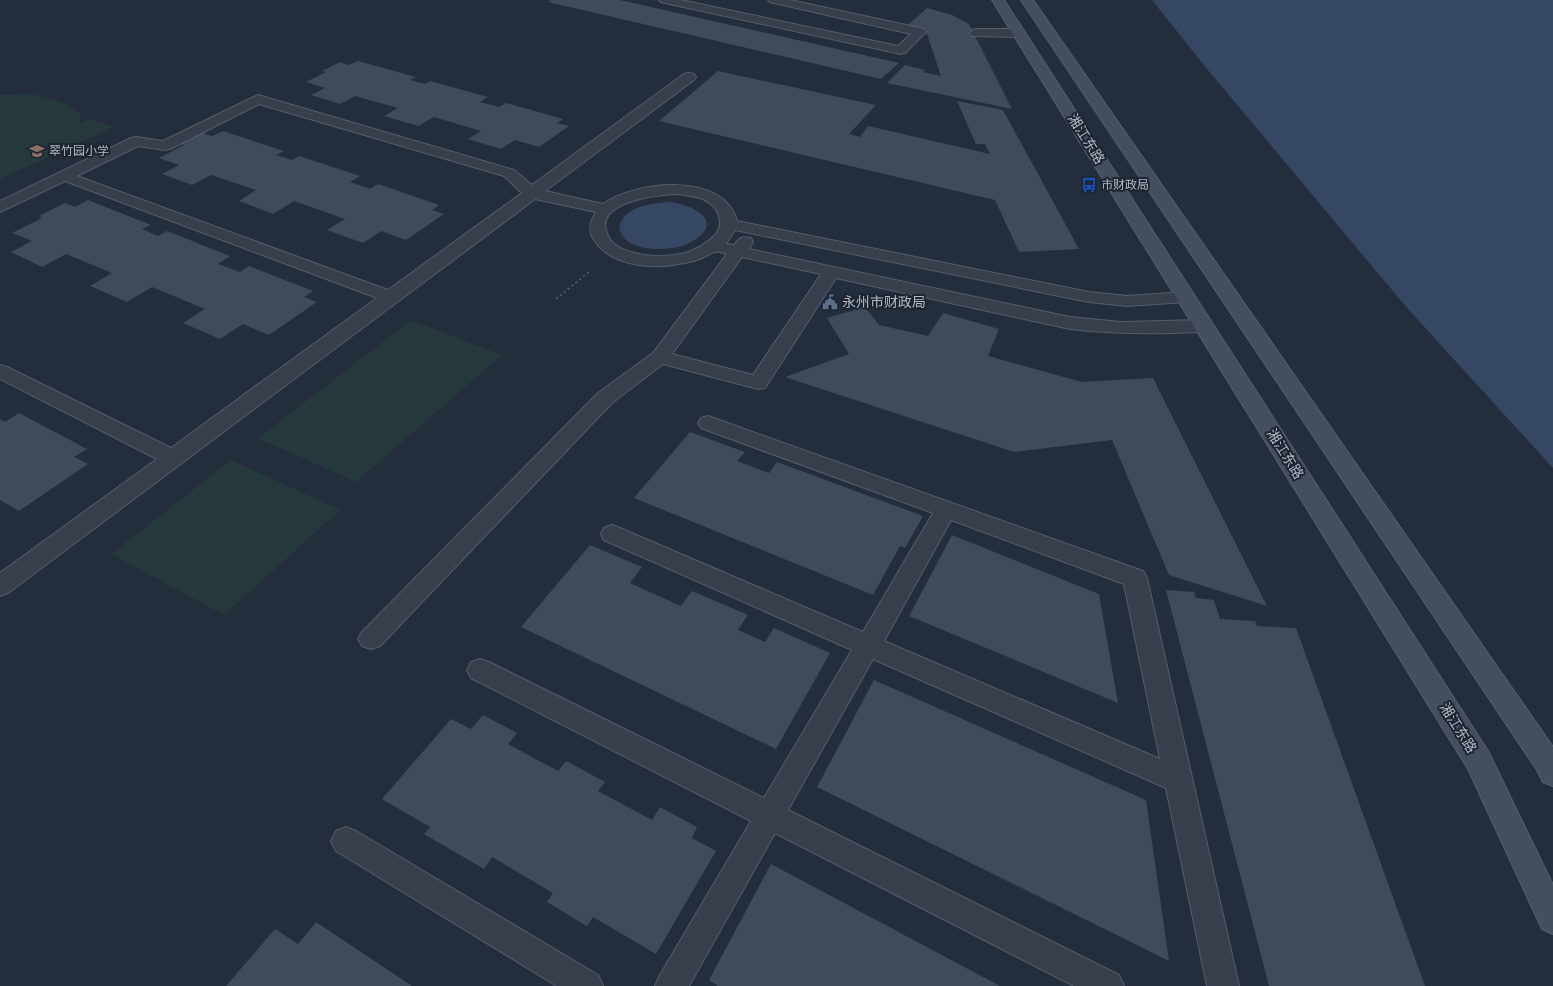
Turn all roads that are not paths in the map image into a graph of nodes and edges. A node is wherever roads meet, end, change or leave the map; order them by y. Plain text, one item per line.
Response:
1 (665, 0) edge
2 (774, 0) edge
3 (998, 0) edge
4 (1027, 0) edge
5 (976, 33) dead end
6 (1019, 33) junction
7 (689, 77) dead end
8 (64, 176) junction
9 (531, 193) junction
10 (0, 207) edge
11 (606, 209) junction
12 (729, 224) junction
13 (754, 229) junction
14 (713, 246) junction
15 (738, 252) junction
16 (831, 272) junction
17 (390, 297) junction
18 (1186, 297) junction
19 (1204, 326) junction
20 (660, 357) junction
21 (0, 371) edge
22 (708, 423) dead end
23 (173, 458) junction
24 (946, 510) junction
25 (612, 534) dead end
26 (0, 586) edge
27 (371, 639) dead end
28 (868, 645) junction
29 (480, 670) dead end
30 (1553, 773) edge
31 (1178, 780) junction
32 (770, 816) junction
33 (346, 841) dead end
34 (1553, 918) edge
35 (587, 986) edge
36 (671, 986) edge
37 (1108, 986) edge
38 (1223, 986) edge

1 - 2 lane
3 - 6 main road, 湘江东路
4 - 30 main road, 湘江东路
5 - 6 lane
6 - 18 main road, 湘江东路
7 - 9 lane
8 - 9 lane
8 - 10 lane
8 - 17 lane
9 - 11 lane
9 - 17 lane
11 - 12 lane
11 - 14 lane
12 - 13 lane
12 - 14 lane
13 - 15 lane
13 - 18 lane
14 - 15 lane
15 - 16 lane
15 - 20 lane
16 - 19 lane
16 - 20 lane
17 - 23 lane
18 - 19 main road, 湘江东路
19 - 34 main road, 湘江东路
20 - 27 lane
21 - 23 lane
22 - 24 lane
23 - 26 lane
24 - 28 lane
24 - 31 lane
25 - 28 lane
28 - 31 lane
28 - 32 lane
29 - 32 lane
31 - 38 lane
32 - 36 lane
32 - 37 lane
33 - 35 lane

